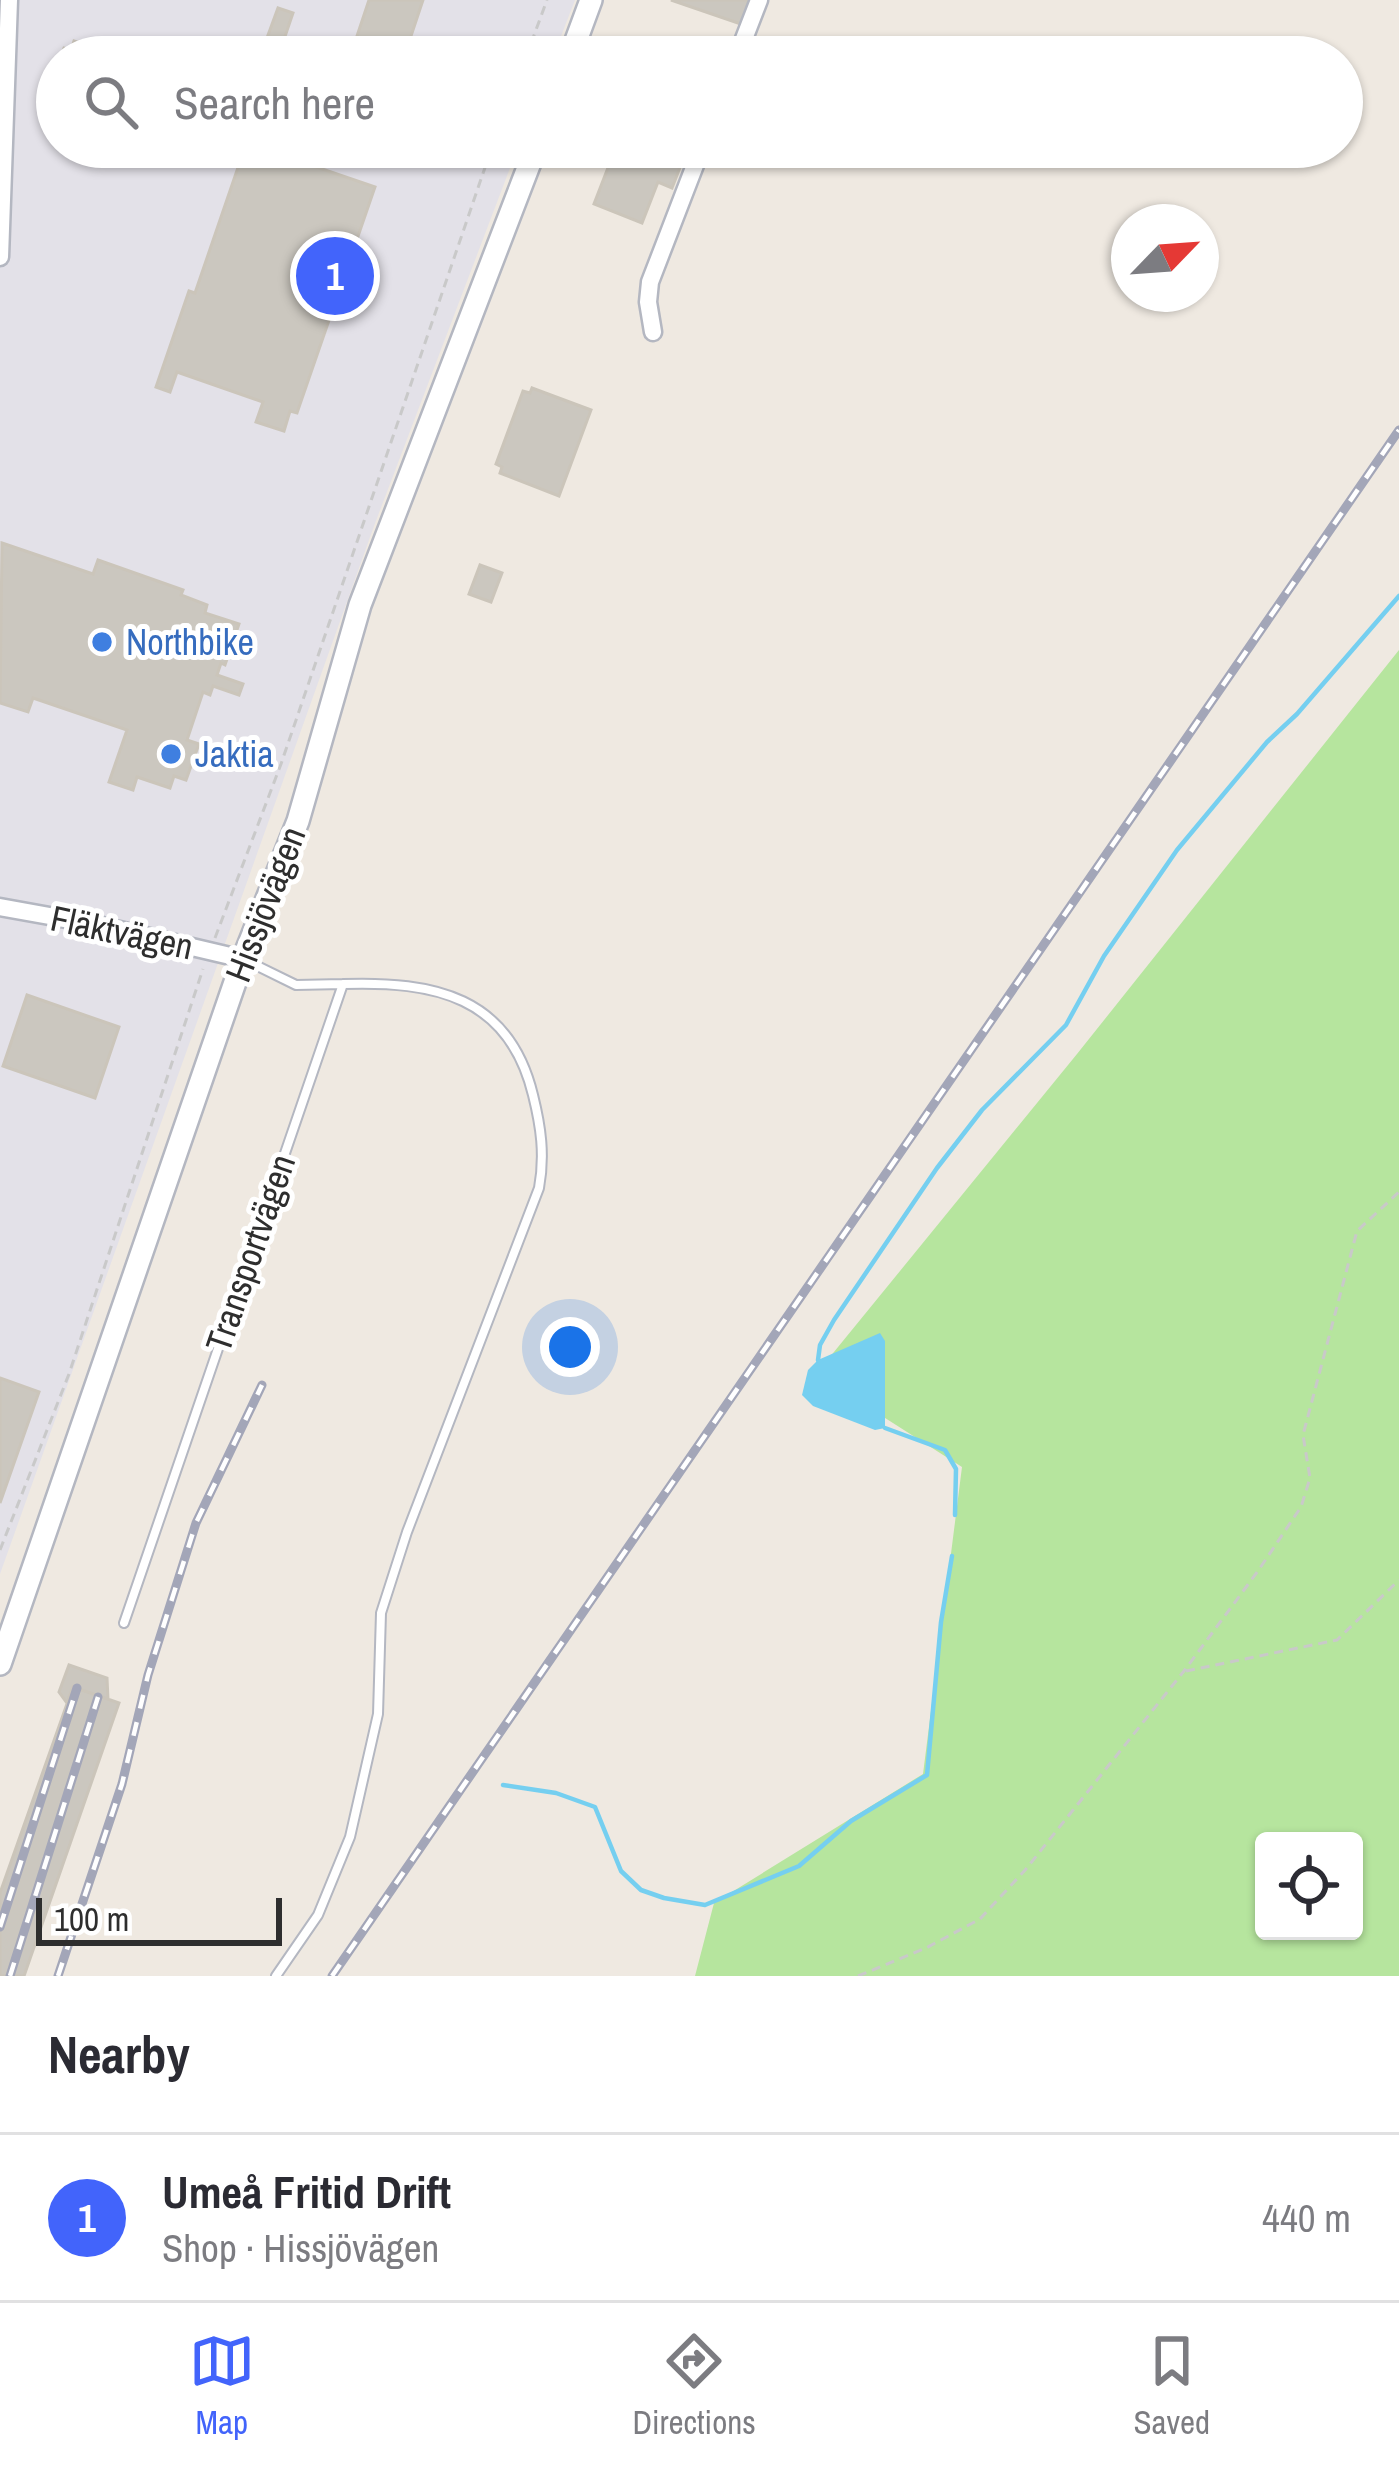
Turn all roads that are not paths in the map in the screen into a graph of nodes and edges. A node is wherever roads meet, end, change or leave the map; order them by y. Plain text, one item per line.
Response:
1 (9, 0) edge
2 (591, 0) edge
3 (758, 0) edge
4 (578, 36) edge
5 (744, 36) edge
6 (528, 168) edge
7 (694, 168) edge
8 (0, 256) edge
9 (653, 332) dead end
10 (0, 908) edge
11 (243, 959) junction
12 (343, 984) junction
13 (124, 1623) dead end
14 (0, 1664) edge
15 (276, 1976) edge

1 - 8 street
2 - 4 main road
3 - 5 street
6 - 11 main road, Hissjövägen
7 - 9 street
10 - 11 street, Fläktvägen
11 - 12 lane
11 - 14 main road, Hissjövägen
12 - 13 lane, Transportvägen
12 - 15 lane

